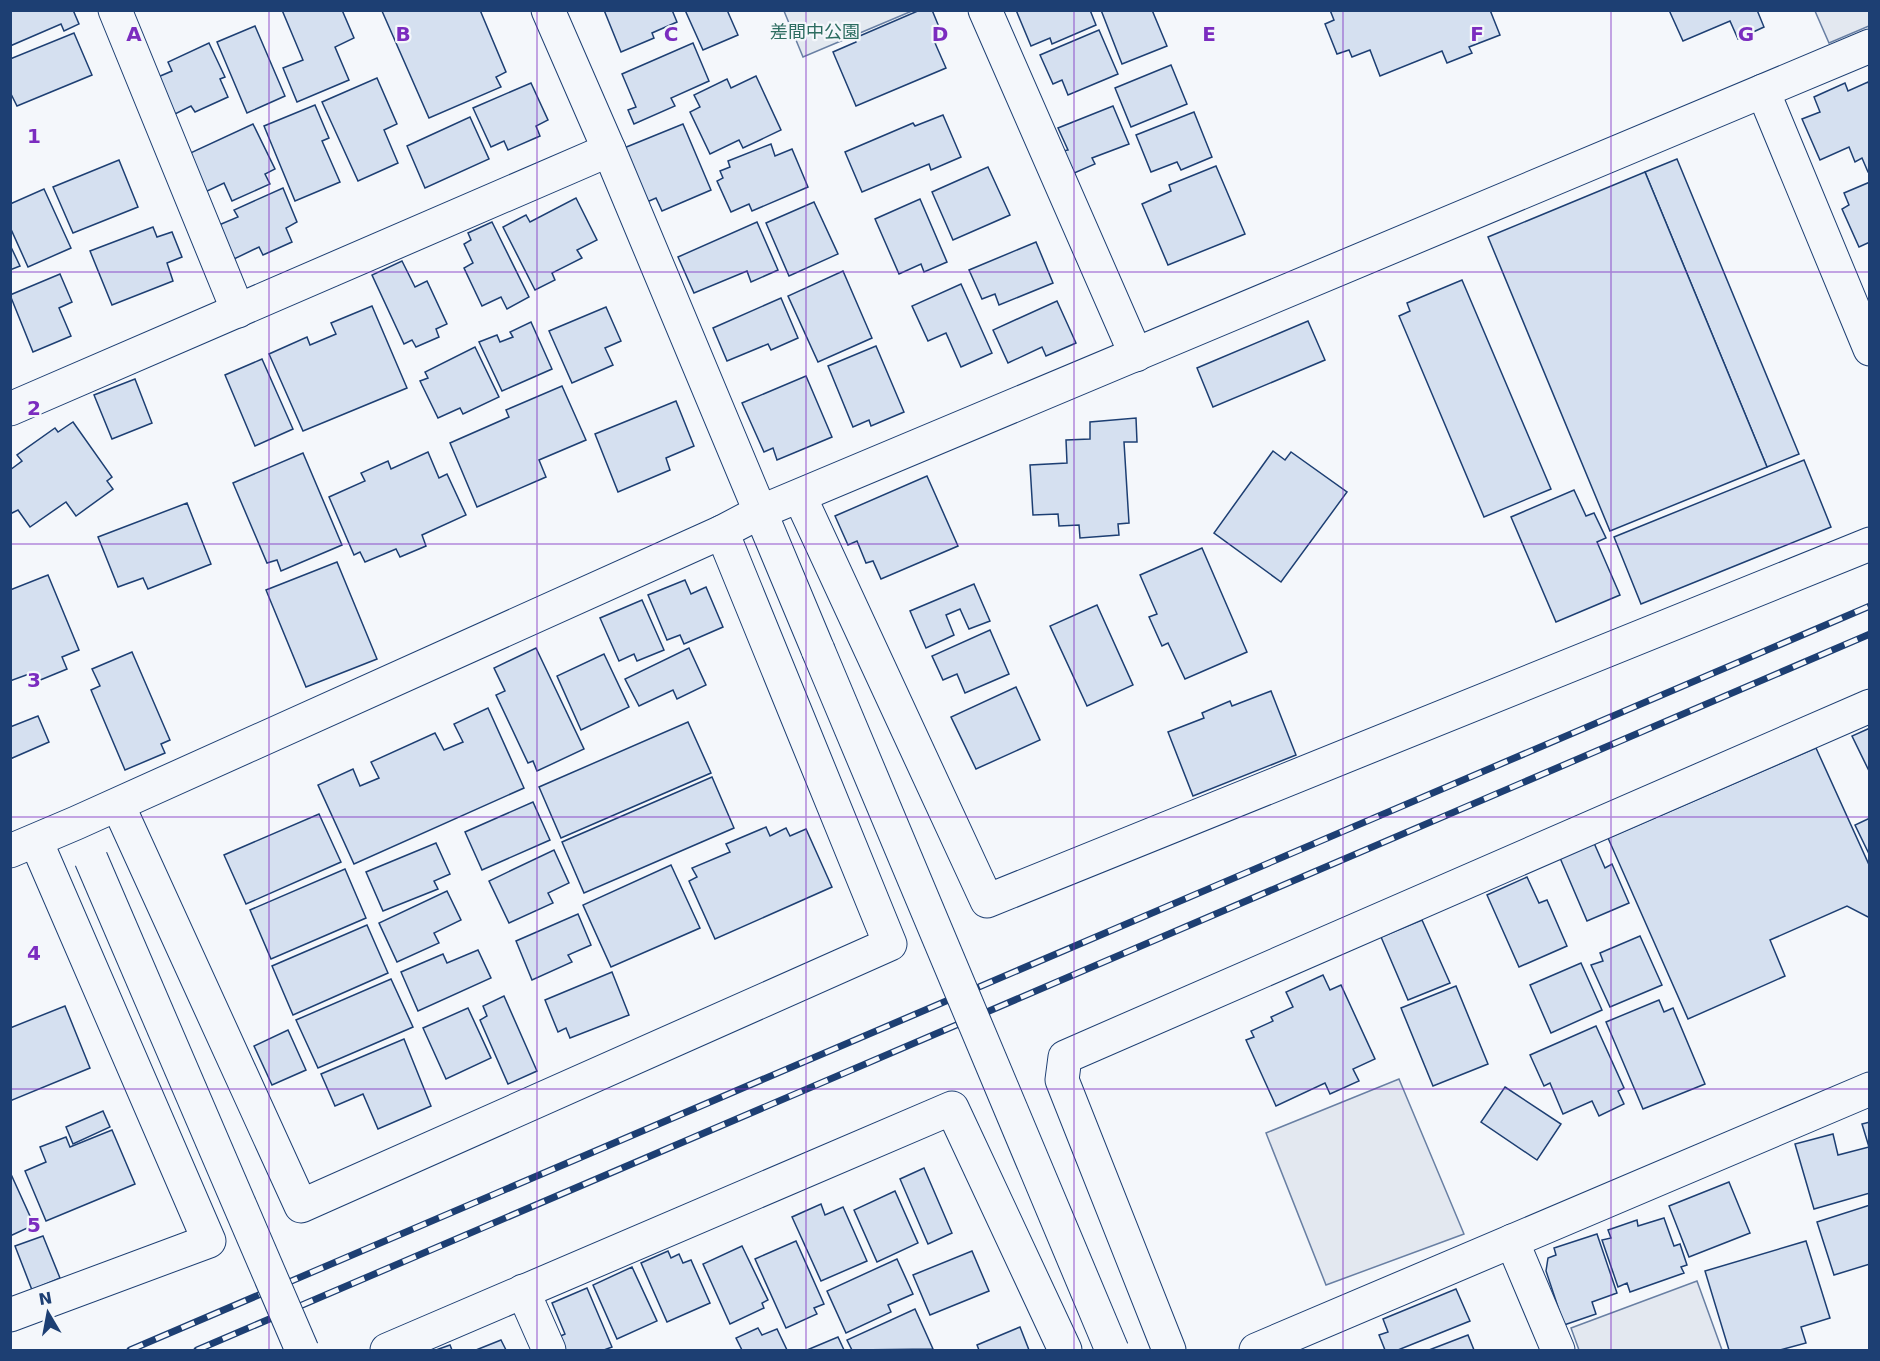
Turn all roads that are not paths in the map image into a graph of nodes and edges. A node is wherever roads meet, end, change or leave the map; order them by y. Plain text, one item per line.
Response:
1 (115, 10) edge
2 (548, 10) edge
3 (985, 10) edge
4 (1869, 46) edge
5 (1763, 91) junction
6 (609, 150) junction
7 (238, 310) junction
8 (1869, 349) edge
9 (1136, 355) junction
10 (10, 409) edge
11 (800, 497) junction
12 (760, 512) junction
13 (722, 532) junction
14 (1869, 544) edge
15 (1869, 706) edge
16 (118, 805) junction
17 (76, 824) junction
18 (23, 846) edge
19 (1869, 1089) edge
20 (1512, 1241) junction
21 (523, 1291) junction
22 (10, 1315) edge
23 (302, 1350) edge
24 (387, 1350) edge
25 (549, 1350) edge
26 (1065, 1350) edge
27 (1112, 1350) edge
28 (1169, 1350) edge
29 (1256, 1350) edge
30 (1558, 1350) edge

1 - 7 street
2 - 6 street
3 - 9 street
4 - 5 street
5 - 8 street
5 - 9 street
6 - 7 street
6 - 12 street
7 - 10 street
9 - 11 street
11 - 12 street
11 - 14 street
12 - 13 street
12 - 27 street, bridge
13 - 16 street
13 - 16 street
15 - 28 street
16 - 17 street
17 - 18 street
17 - 23 street, bridge
18 - 22 street
19 - 20 street
20 - 29 street
20 - 30 street
21 - 24 street
21 - 25 street
21 - 26 street

